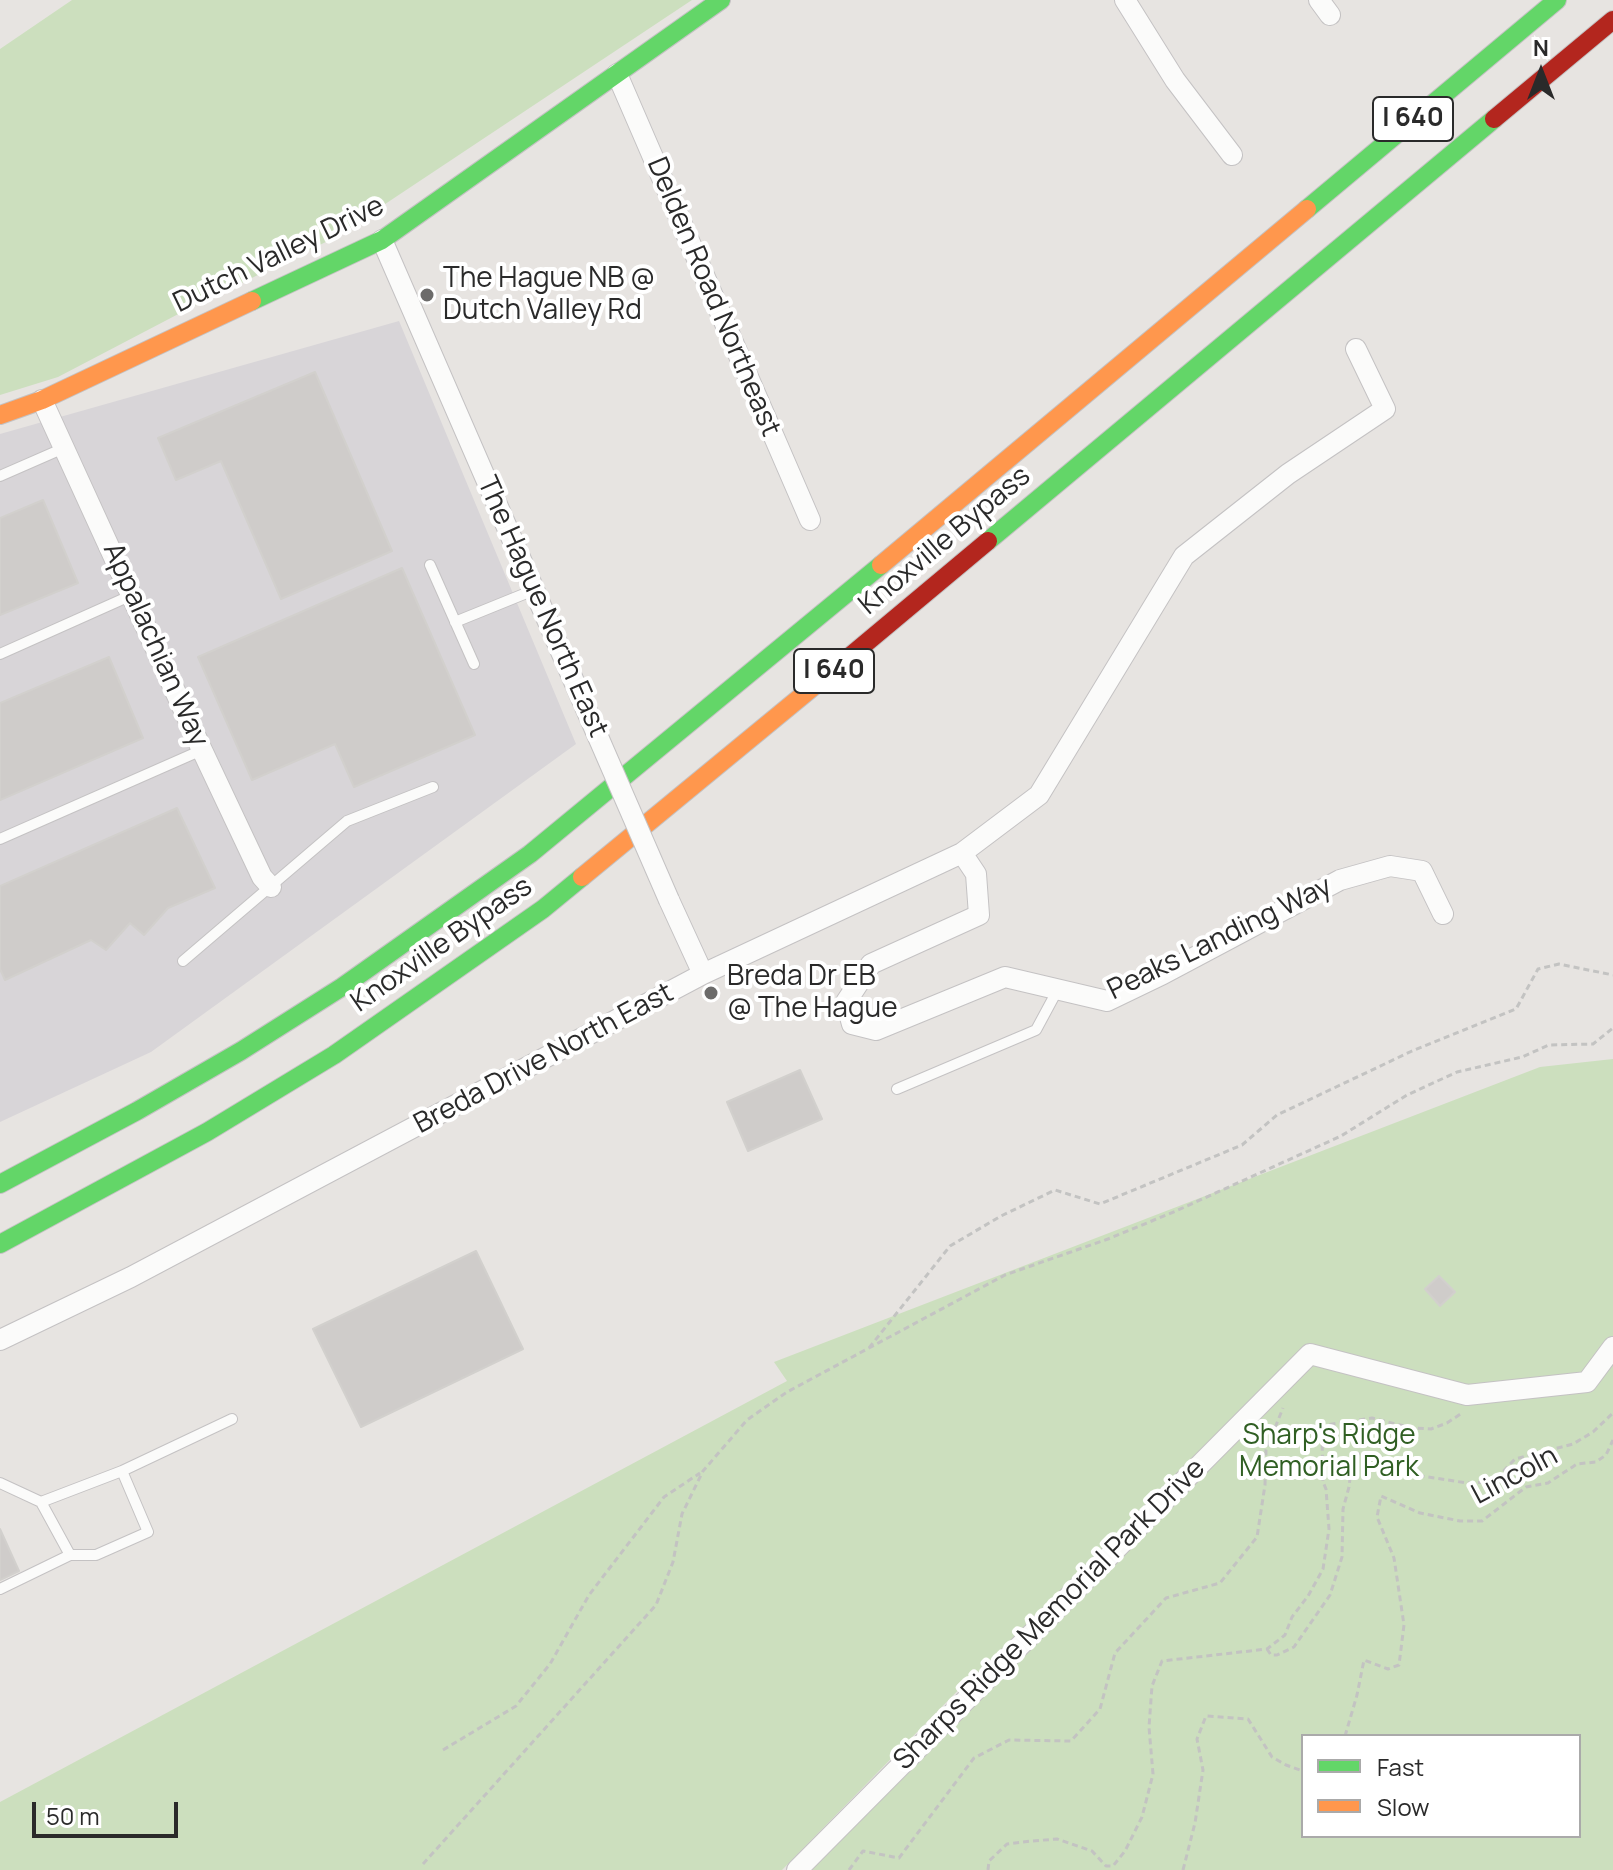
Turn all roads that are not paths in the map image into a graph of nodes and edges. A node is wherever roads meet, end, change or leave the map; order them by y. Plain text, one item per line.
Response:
1 (721, 0) edge
2 (1125, 0) edge
3 (1557, 0) edge
4 (1613, 20) edge
5 (617, 74) junction
6 (1232, 155) dead end
7 (382, 240) junction
8 (1356, 349) dead end
9 (42, 400) junction
10 (0, 415) edge
11 (65, 448) junction
12 (0, 476) edge
13 (810, 520) dead end
14 (430, 565) dead end
15 (534, 590) junction
16 (132, 595) junction
17 (455, 622) junction
18 (0, 654) edge
19 (474, 664) dead end
20 (202, 750) junction
21 (433, 787) dead end
22 (0, 839) edge
23 (962, 853) junction
24 (271, 887) junction
25 (1443, 914) dead end
26 (183, 961) dead end
27 (703, 974) junction
28 (1057, 991) junction
29 (897, 1089) dead end
30 (0, 1184) edge
31 (0, 1244) edge
32 (0, 1340) edge
33 (1613, 1347) edge
34 (232, 1419) dead end
35 (122, 1471) junction
36 (0, 1483) edge
37 (41, 1502) junction
38 (70, 1555) junction
39 (0, 1589) edge
40 (797, 1870) edge

1 - 5 main road, Dutch Valley Drive
2 - 6 street
3 - 30 main road, Knoxville Bypass / I 640
4 - 31 main road, Knoxville Bypass / I 640
5 - 7 main road, Dutch Valley Drive
5 - 13 street, Delden Road Northeast
7 - 9 main road, Dutch Valley Drive
7 - 15 street, The Hague North East
8 - 23 street, Breda Drive North East
9 - 10 main road, Dutch Valley Drive
9 - 11 street, Appalachian Way
11 - 12 lane
11 - 16 street, Appalachian Way
14 - 17 lane
15 - 17 lane
15 - 27 street, The Hague North East, bridge
16 - 18 lane
16 - 20 street, Appalachian Way
17 - 19 lane
20 - 22 lane
20 - 24 street, Appalachian Way
21 - 24 lane
23 - 27 street, Breda Drive North East
23 - 28 street, Peaks Landing Way
24 - 26 lane
25 - 28 street, Peaks Landing Way
27 - 32 street, Breda Drive North East
28 - 29 lane
33 - 40 street, Sharps Ridge Memorial Park Drive
34 - 35 lane
35 - 37 lane
35 - 38 lane
36 - 37 lane
37 - 38 lane
38 - 39 lane

